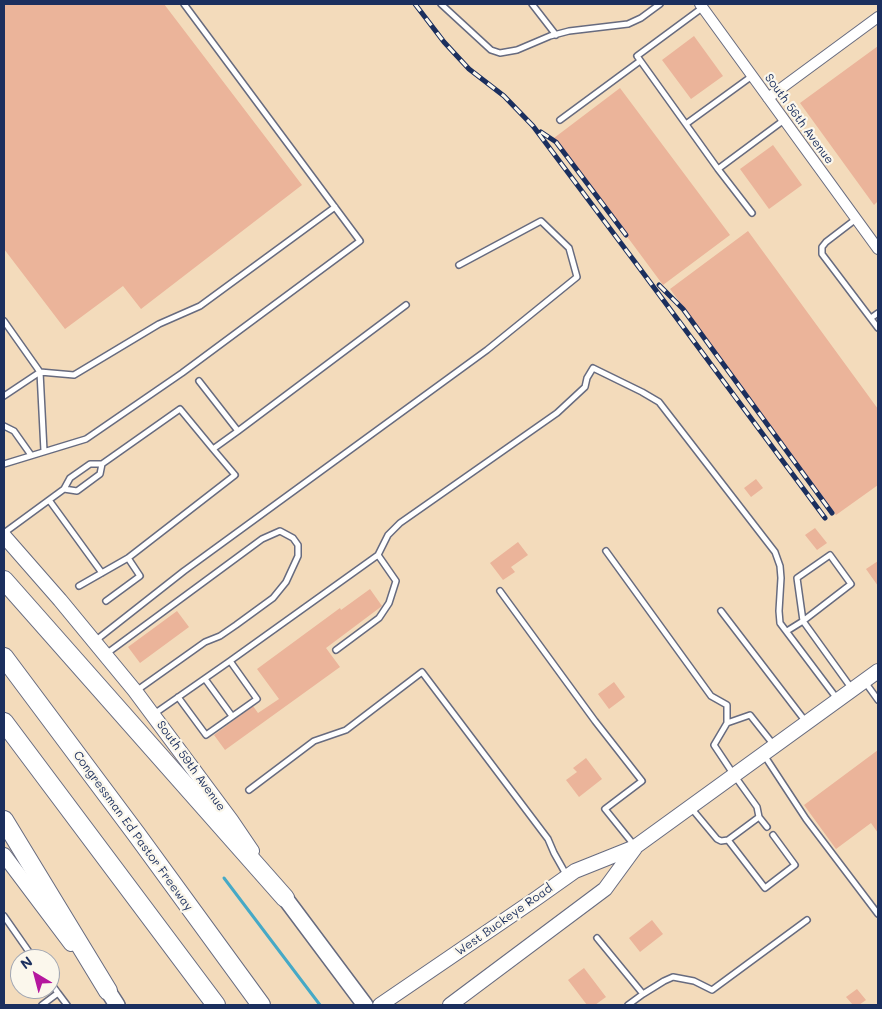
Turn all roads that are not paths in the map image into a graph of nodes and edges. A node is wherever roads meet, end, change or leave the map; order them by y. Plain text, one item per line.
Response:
1 (184, 4) edge
2 (441, 4) edge
3 (532, 4) edge
4 (660, 4) edge
5 (701, 6) edge
6 (878, 17) edge
7 (556, 35) junction
8 (640, 61) junction
9 (752, 76) junction
10 (768, 98) junction
11 (560, 120) dead end
12 (784, 120) junction
13 (686, 124) junction
14 (718, 169) junction
15 (335, 208) junction
16 (752, 213) dead end
17 (856, 219) junction
18 (878, 249) edge
19 (459, 265) dead end
20 (406, 305) dead end
21 (878, 312) edge
22 (871, 318) junction
23 (4, 321) edge
24 (878, 328) edge
25 (40, 372) junction
26 (199, 381) dead end
27 (4, 395) edge
28 (4, 426) edge
29 (238, 432) junction
30 (213, 449) junction
31 (44, 451) junction
32 (31, 455) junction
33 (4, 464) edge
34 (102, 464) junction
35 (64, 489) junction
36 (49, 500) junction
37 (4, 534) edge
38 (606, 551) dead end
39 (378, 555) junction
40 (128, 558) junction
41 (102, 573) junction
42 (4, 580) edge
43 (79, 586) dead end
44 (500, 591) dead end
45 (106, 601) dead end
46 (721, 611) dead end
47 (803, 620) junction
48 (787, 631) junction
49 (95, 642) junction
50 (336, 650) dead end
51 (105, 654) junction
52 (4, 657) edge
53 (230, 662) junction
54 (878, 671) edge
55 (205, 679) junction
56 (864, 681) junction
57 (852, 690) junction
58 (135, 691) junction
59 (178, 697) junction
60 (838, 700) junction
61 (878, 700) edge
62 (153, 714) junction
63 (232, 716) junction
64 (4, 722) edge
65 (726, 723) junction
66 (806, 723) junction
67 (775, 746) junction
68 (763, 754) junction
69 (734, 775) junction
70 (250, 790) dead end
71 (690, 807) junction
72 (760, 817) junction
73 (4, 820) edge
74 (767, 827) dead end
75 (773, 835) dead end
76 (728, 840) junction
77 (636, 847) junction
78 (4, 855) edge
79 (567, 876) junction
80 (285, 898) junction
81 (878, 914) edge
82 (4, 916) edge
83 (807, 920) dead end
84 (597, 938) dead end
85 (27, 949) edge
86 (643, 994) junction
87 (112, 998) edge
88 (216, 1005) edge
89 (261, 1005) edge
90 (365, 1005) edge
91 (380, 1005) edge
92 (450, 1005) edge
93 (628, 1005) edge

1 - 15 lane
2 - 7 lane
3 - 7 lane
4 - 7 lane
5 - 8 lane
5 - 9 street, South 56th Avenue
6 - 10 street
8 - 11 lane
8 - 13 lane
9 - 10 street, South 56th Avenue
9 - 13 lane
10 - 12 street, South 56th Avenue
12 - 14 lane
12 - 17 street, South 56th Avenue
13 - 14 lane
14 - 16 lane
15 - 25 lane
15 - 31 lane
17 - 18 street, South 56th Avenue
17 - 22 lane
19 - 49 lane
20 - 29 lane
21 - 22 lane
22 - 24 lane
23 - 25 lane
25 - 27 lane
25 - 31 lane
26 - 29 lane
28 - 32 lane
29 - 30 lane
30 - 34 lane
30 - 40 lane
31 - 32 lane
32 - 33 lane
34 - 35 lane
34 - 35 lane
35 - 36 lane
36 - 37 lane
36 - 41 lane
37 - 49 main road, South 59th Avenue
38 - 65 lane
39 - 48 lane
39 - 50 lane
39 - 53 lane
40 - 41 lane
40 - 45 lane
41 - 43 lane
42 - 80 highway
44 - 77 lane
46 - 66 lane
47 - 47 lane
47 - 48 lane
47 - 57 lane
48 - 60 lane
49 - 51 main road, South 59th Avenue
51 - 58 main road, South 59th Avenue
51 - 58 lane
52 - 89 highway, Congressman Ed Pastor Freeway
53 - 55 lane
53 - 63 lane
54 - 56 main road, West Buckeye Road
55 - 59 lane
55 - 63 lane
56 - 57 main road, West Buckeye Road
56 - 61 lane
57 - 60 main road, West Buckeye Road
58 - 62 main road, South 59th Avenue
59 - 62 lane
59 - 63 lane
60 - 66 main road, West Buckeye Road
62 - 80 main road, South 59th Avenue
64 - 88 highway
65 - 67 lane
65 - 69 lane
66 - 67 main road, West Buckeye Road
67 - 68 main road, West Buckeye Road
68 - 69 main road, West Buckeye Road
68 - 81 lane
69 - 71 main road, West Buckeye Road
69 - 72 lane
70 - 79 lane
71 - 76 lane
71 - 77 main road, West Buckeye Road
72 - 74 lane
72 - 76 lane
73 - 87 highway
75 - 76 lane
77 - 79 main road, West Buckeye Road
77 - 92 main road, West Buckeye Road
78 - 87 main road
79 - 91 main road, West Buckeye Road
80 - 90 main road, South 59th Avenue
82 - 85 lane
83 - 86 lane
84 - 86 lane
86 - 93 lane

